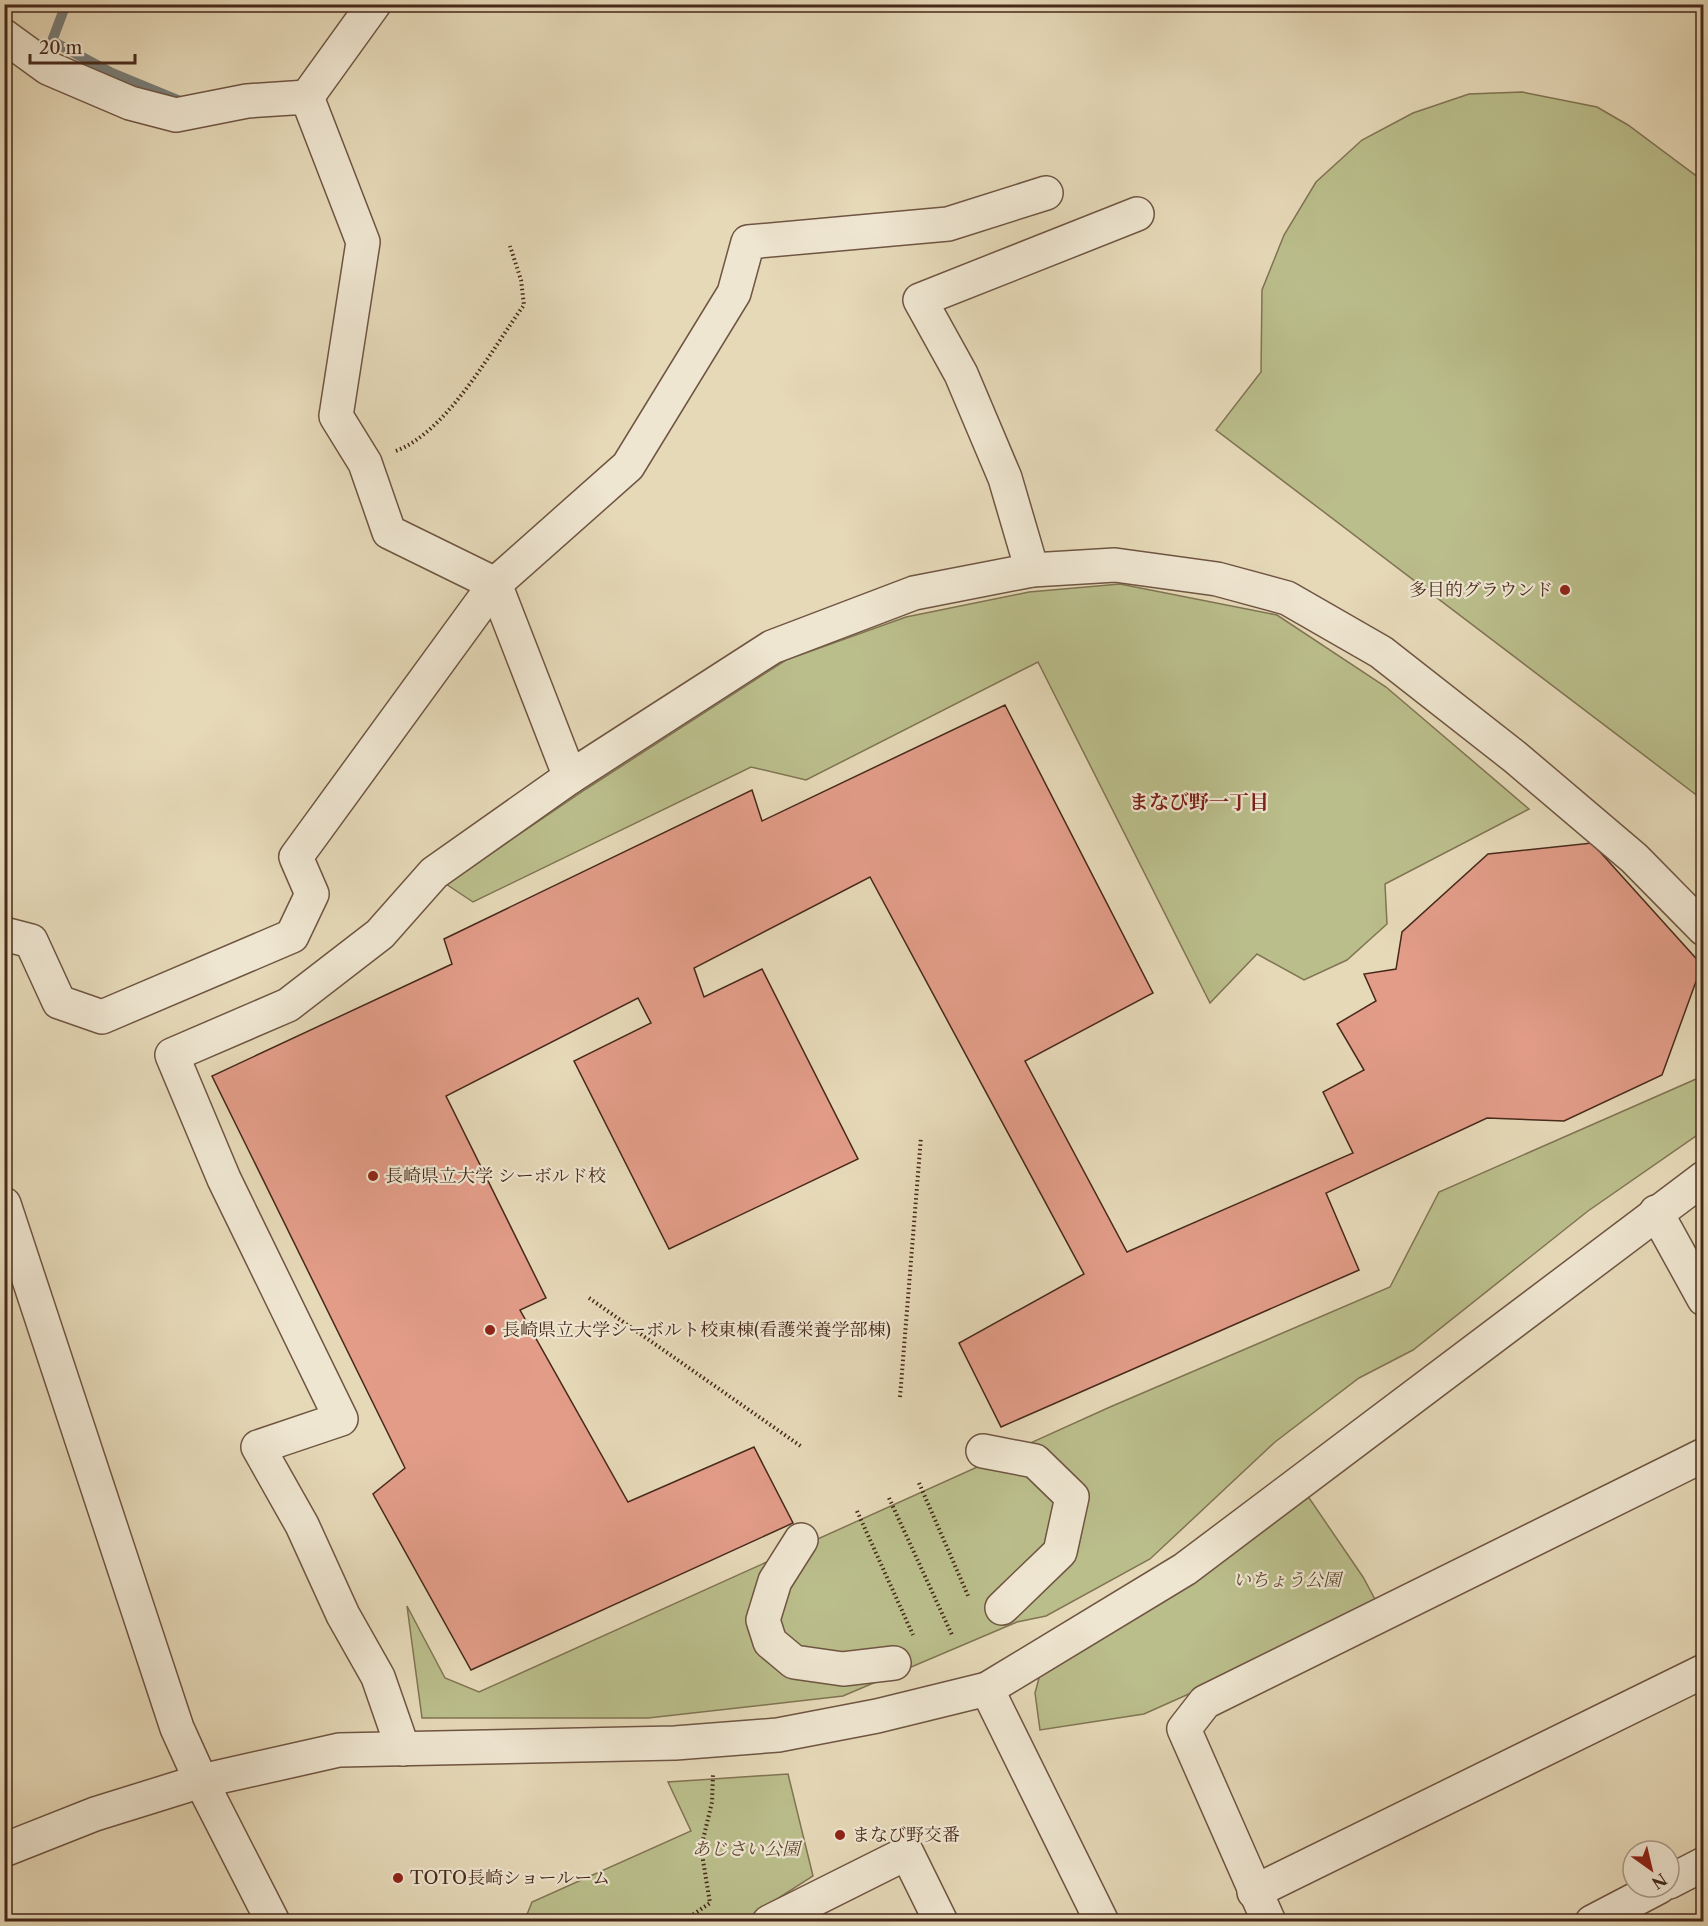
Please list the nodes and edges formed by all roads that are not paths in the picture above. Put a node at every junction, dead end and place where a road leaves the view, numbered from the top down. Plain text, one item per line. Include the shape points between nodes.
1 (374, 4) edge
2 (4, 36) edge
3 (307, 97) junction
4 (1046, 193) dead end
5 (1137, 214) dead end
6 (1032, 570) junction
7 (495, 584) junction
8 (570, 777) junction
9 (1704, 929) edge
10 (4, 934) edge
11 (1704, 1178) edge
12 (4, 1204) edge
13 (1656, 1212) junction
14 (1704, 1299) edge
15 (983, 1451) dead end
16 (1704, 1455) edge
17 (801, 1540) dead end
18 (1002, 1608) dead end
19 (906, 1653) road end
20 (1704, 1671) edge
21 (987, 1689) junction
22 (403, 1749) junction
23 (201, 1781) junction
24 (4, 1850) edge
25 (1704, 1864) edge
26 (1681, 1876) edge
27 (1254, 1892) junction
28 (1636, 1899) edge
29 (273, 1922) edge
30 (769, 1922) edge
31 (941, 1922) edge
32 (1102, 1922) edge
33 (1269, 1922) edge
34 (1592, 1922) edge

1 - 3 street
2 - 3 street via 48,68 130,104 176,115 247,101
3 - 7 street via 363,242 336,416 364,463 389,532
4 - 7 street via 948,224 748,242 734,293 628,466
5 - 6 street via 920,300 961,374 1005,478
6 - 8 street via 914,593 772,647
6 - 9 street via 1115,565 1217,579 1287,598 1381,652 1515,757 1634,858
7 - 8 street
7 - 10 street via 297,857 312,894 292,936 102,1017 59,1002 31,941
8 - 22 street via 434,873 380,934 288,1005 172,1055 224,1179 341,1419 258,1447 378,1677
11 - 13 street
12 - 23 street via 177,1728
13 - 14 street
13 - 21 street via 1185,1569
15 - 18 street via 1035,1461 1072,1497 1059,1552
16 - 27 street via 1205,1702 1184,1729
17 - 19 street via 775,1581 763,1620 770,1642 794,1662 843,1669
20 - 27 street
21 - 22 street via 789,1733 715,1740
21 - 32 street
22 - 23 street via 339,1750
23 - 24 street via 94,1814
23 - 29 street
25 - 26 street
27 - 33 street
28 - 34 street
30 - 31 street via 907,1853

